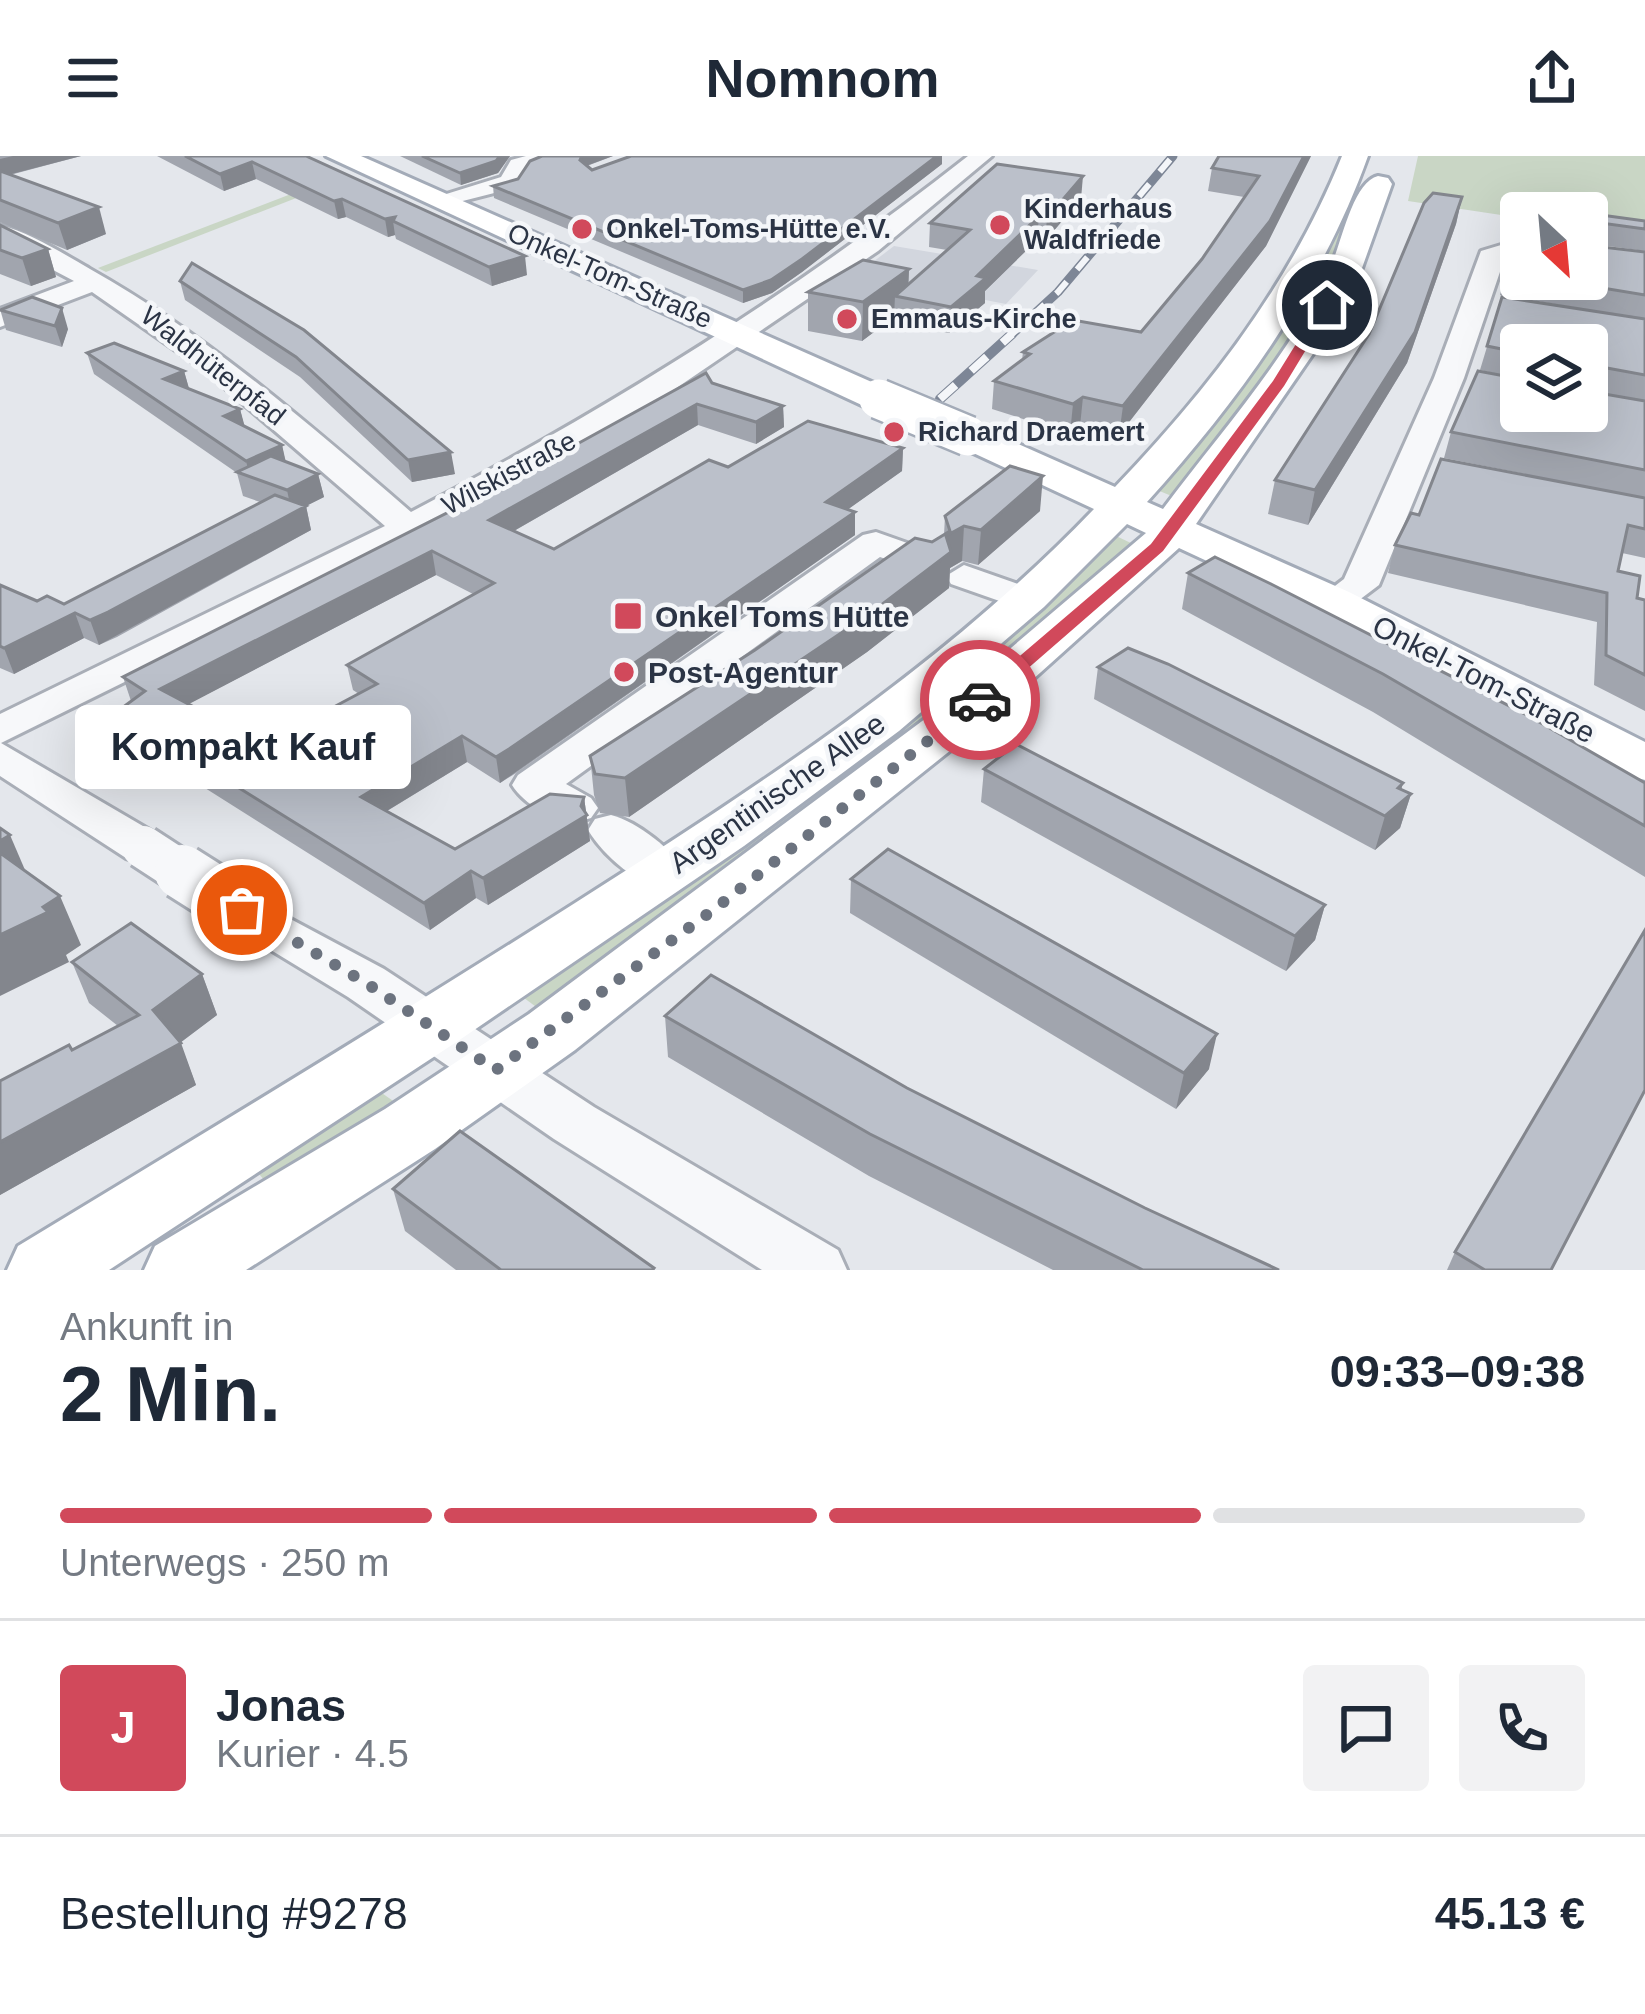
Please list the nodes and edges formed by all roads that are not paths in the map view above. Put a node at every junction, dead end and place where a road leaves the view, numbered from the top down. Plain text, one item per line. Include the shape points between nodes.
1 (339, 156) edge
2 (549, 156) edge
3 (981, 156) edge
4 (1355, 156) edge
5 (1388, 156) edge
6 (439, 200) junction
7 (0, 232) edge
8 (1500, 250) edge
9 (97, 281) junction
10 (0, 319) edge
11 (747, 337) junction
12 (1449, 378) junction
13 (1485, 385) edge
14 (1412, 467) junction
15 (1450, 474) edge
16 (1125, 506) junction
17 (407, 527) junction
18 (1173, 527) junction
19 (1025, 599) junction
20 (1333, 602) junction
21 (0, 730) edge
22 (0, 756) edge
23 (1645, 764) edge
24 (664, 874) junction
25 (430, 1026) junction
26 (496, 1070) junction
27 (212, 1165) junction
28 (255, 1225) junction
29 (45, 1270) edge
30 (182, 1270) edge
31 (815, 1270) edge

1 - 6 main road, Onkel-Tom-Straße
2 - 6 street via 519,164 510,182
3 - 11 street, Wilskistraße
4 - 16 main road, Argentinische Allee via 1275,317
5 - 18 main road, Argentinische Allee via 1327,305
6 - 11 main road, Onkel-Tom-Straße
7 - 9 street, Waldhüterpfad
8 - 12 street via 1486,306
9 - 10 street
9 - 17 street, Waldhüterpfad via 224,368
11 - 16 main road, Onkel-Tom-Straße, bridge
11 - 17 street, Wilskistraße
12 - 13 street
12 - 14 street
14 - 15 street
14 - 20 street via 1360,585
16 - 18 main road, Onkel-Tom-Straße
16 - 19 main road, Argentinische Allee
17 - 21 street, Wilskistraße
18 - 20 main road, Onkel-Tom-Straße
18 - 26 main road, Argentinische Allee via 963,715
19 - 24 main road, Argentinische Allee via 854,741
19 - 24 street via 876,543 534,785
20 - 23 main road, Onkel-Tom-Straße
22 - 25 street, bridge
24 - 25 main road, Argentinische Allee
25 - 26 street
25 - 27 main road, Argentinische Allee
26 - 28 main road, Argentinische Allee
26 - 31 street
27 - 28 street
27 - 29 main road, Argentinische Allee
28 - 30 main road, Argentinische Allee

